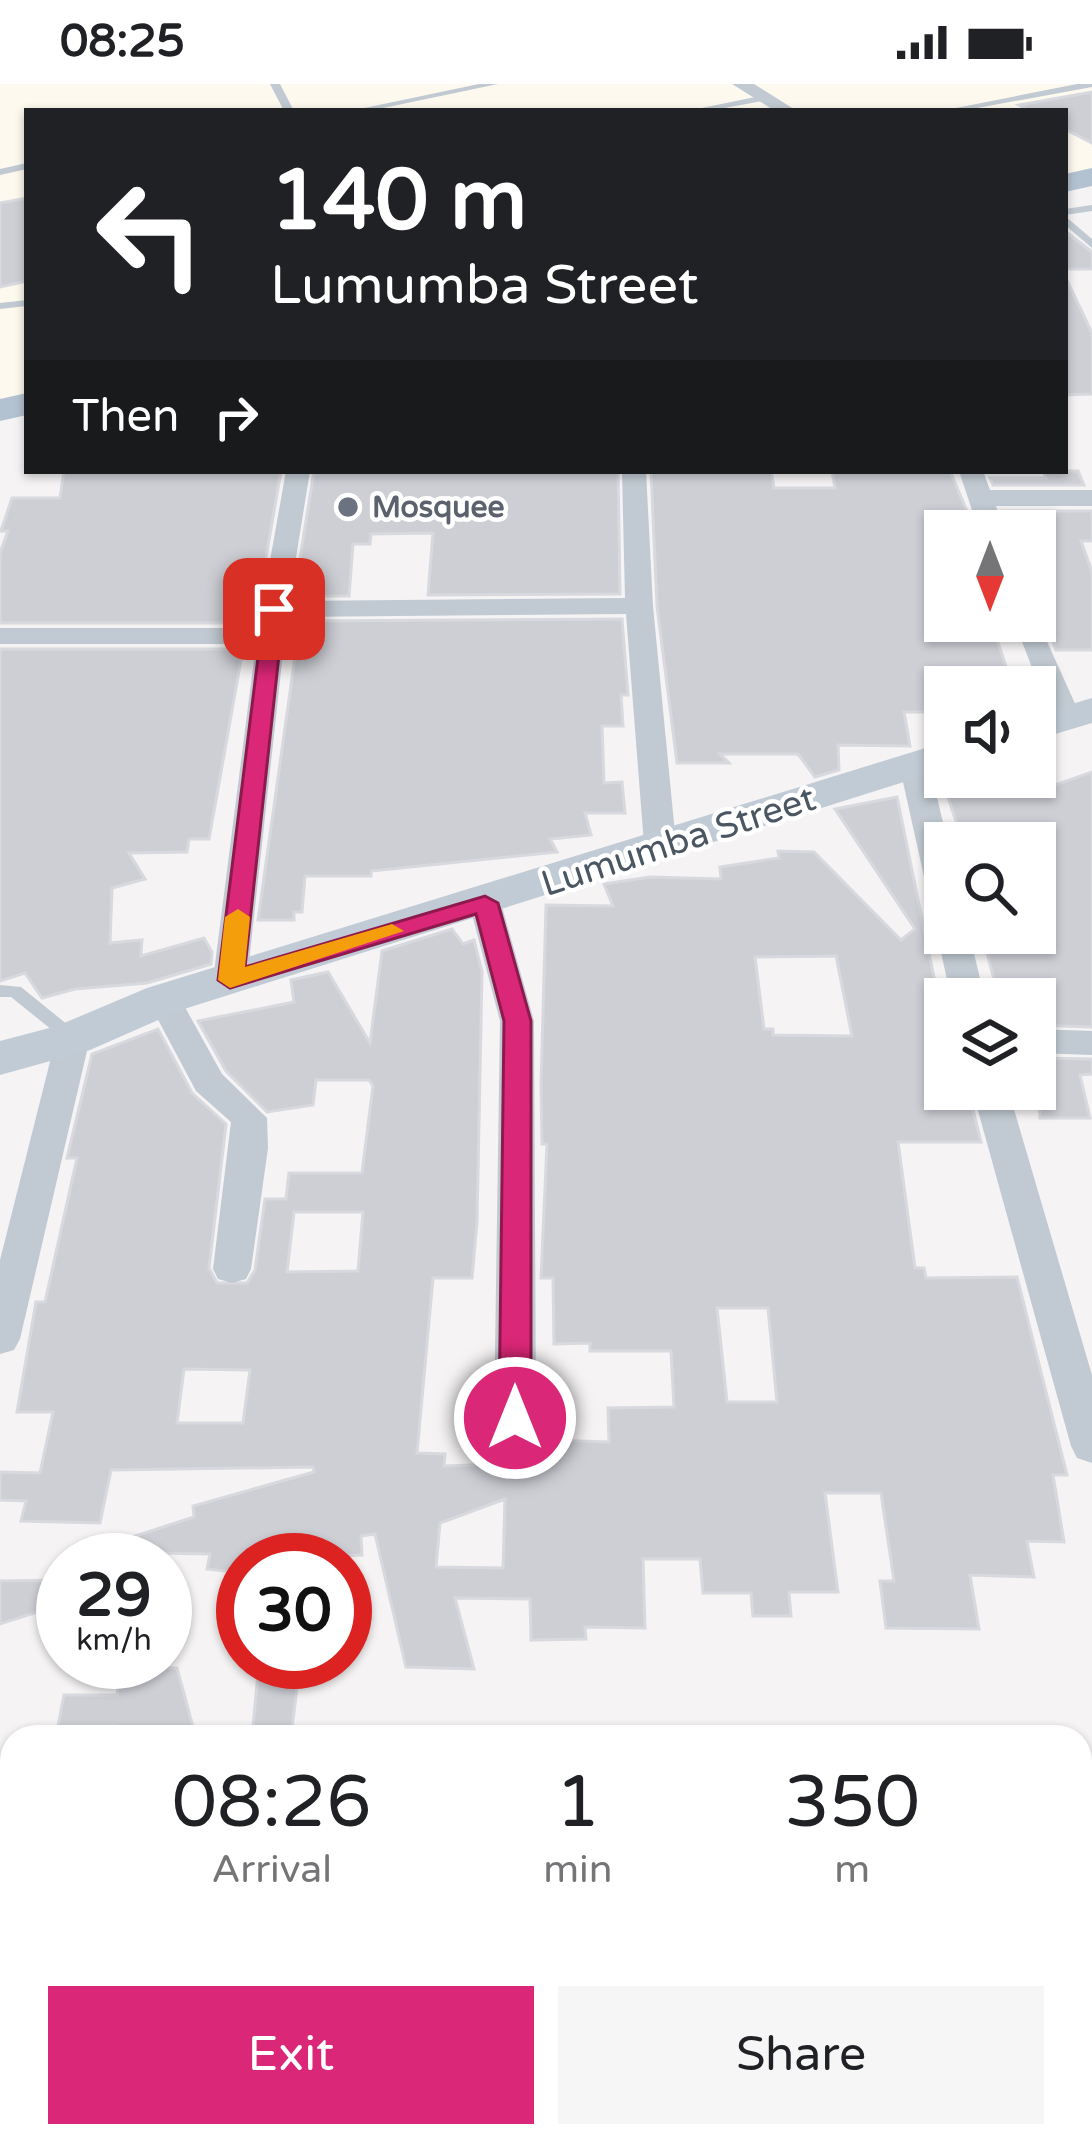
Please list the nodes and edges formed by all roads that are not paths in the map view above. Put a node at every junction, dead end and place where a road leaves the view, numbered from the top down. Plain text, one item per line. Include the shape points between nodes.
1 (494, 84) edge
2 (741, 84) edge
3 (1092, 84) edge
4 (765, 98) junction
5 (371, 108) edge
6 (710, 108) edge
7 (783, 108) edge
8 (962, 108) edge
9 (1068, 219) edge
10 (1092, 245) edge
11 (297, 474) edge
12 (634, 474) edge
13 (972, 474) edge
14 (979, 498) junction
15 (1092, 499) edge
16 (984, 510) edge
17 (639, 606) junction
18 (272, 623) junction
19 (0, 636) edge
20 (1036, 642) edge
21 (1064, 719) edge
22 (924, 762) edge
23 (660, 844) junction
24 (485, 903) junction
25 (230, 980) junction
26 (0, 991) edge
27 (164, 999) junction
28 (73, 1038) junction
29 (1056, 1042) edge
30 (1092, 1043) edge
31 (0, 1058) edge
32 (996, 1110) edge
33 (232, 1269) dead end
34 (0, 1340) edge
35 (515, 1418) dead end
36 (1092, 1446) edge

1 - 5 lane
2 - 4 street
3 - 8 lane
4 - 6 lane
4 - 7 street
9 - 10 lane
11 - 18 street
12 - 17 street
13 - 14 street
14 - 15 street
14 - 16 street
17 - 18 street
17 - 23 street
18 - 19 street
18 - 25 street
20 - 21 street
22 - 23 main road, Lumumba Street
23 - 24 main road, Lumumba Street
24 - 25 main road, Lumumba Street
24 - 35 street via 518,1021
25 - 27 main road, Lumumba Street
26 - 28 lane via 15,991
27 - 28 main road, Lumumba Street
27 - 33 street via 209,1082 250,1118
28 - 31 main road, Lumumba Street
28 - 34 street
29 - 30 street
32 - 36 street

